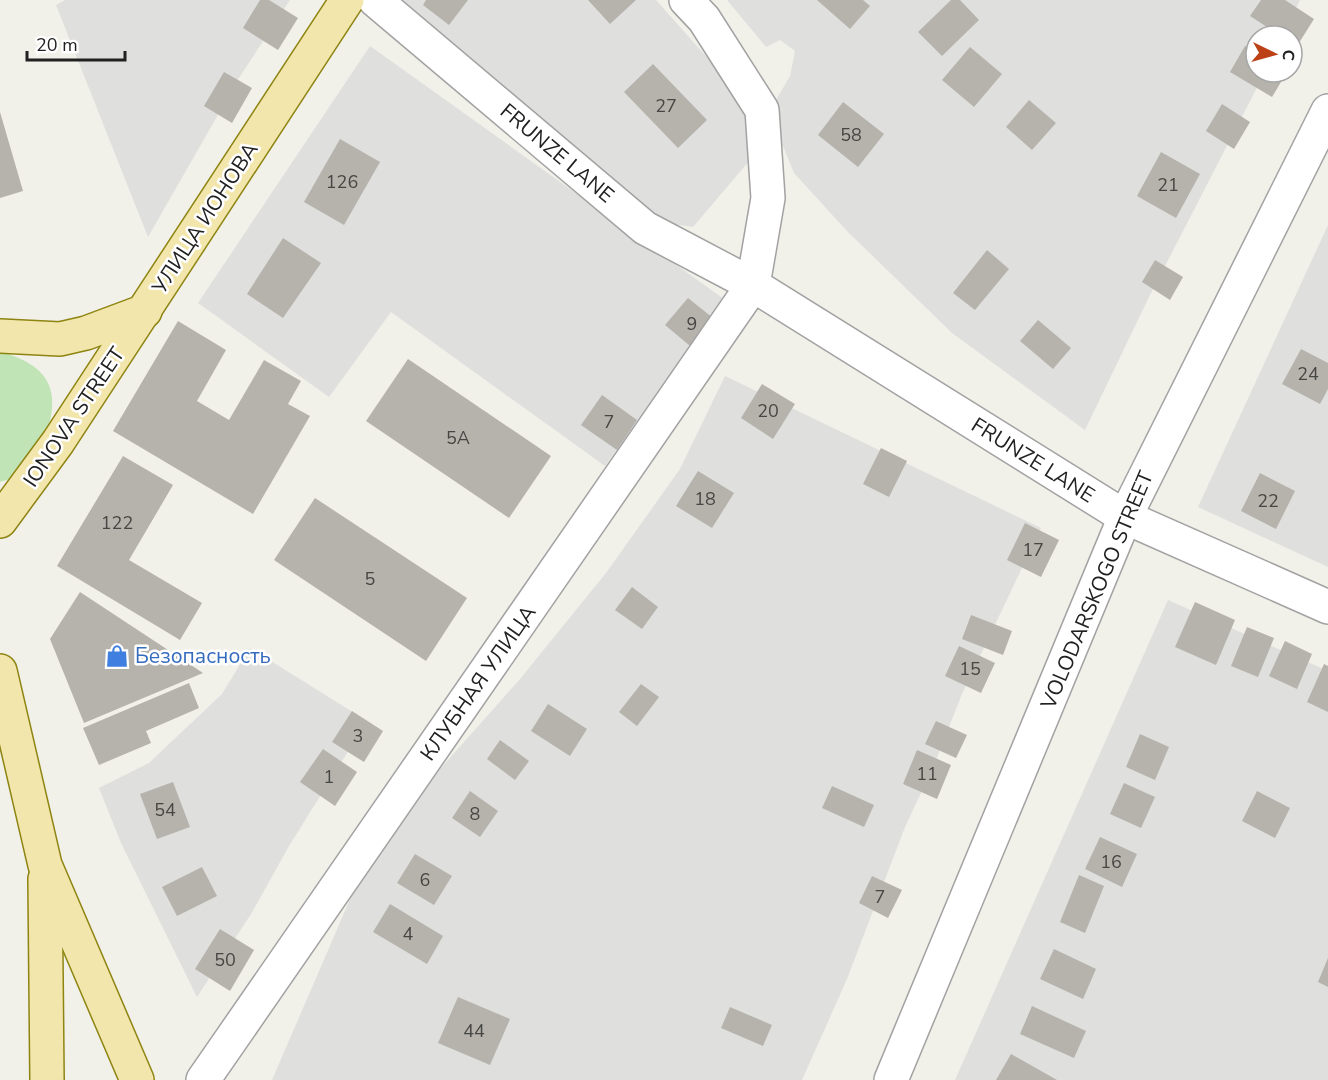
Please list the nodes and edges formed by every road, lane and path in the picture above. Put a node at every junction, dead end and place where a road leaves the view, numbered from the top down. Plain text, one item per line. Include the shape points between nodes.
1 (347, 0) edge
2 (375, 0) edge
3 (686, 0) edge
4 (1328, 111) edge
5 (753, 285) junction
6 (145, 311) junction
7 (0, 336) edge
8 (1125, 517) junction
9 (0, 521) edge
10 (1328, 607) edge
11 (0, 671) edge
12 (45, 865) junction
13 (47, 1080) edge
14 (137, 1080) edge
15 (203, 1080) edge
16 (891, 1080) edge

1 - 6 main road, УЛИЦА ИОНОВА
2 - 5 street, FRUNZE LANE via 645,228
3 - 5 street via 704,19 762,110 768,198
4 - 8 street, VOLODARSKOGO STREET
5 - 8 street, FRUNZE LANE
5 - 15 street, КЛУБНАЯ УЛИЦА
6 - 7 main road, УЛИЦА ИОНОВА via 60,339
6 - 9 main road, IONOVA STREET
8 - 10 street, FRUNZE LANE
8 - 16 street, VOLODARSKOGO STREET
11 - 12 main road
12 - 13 main road
12 - 14 main road

